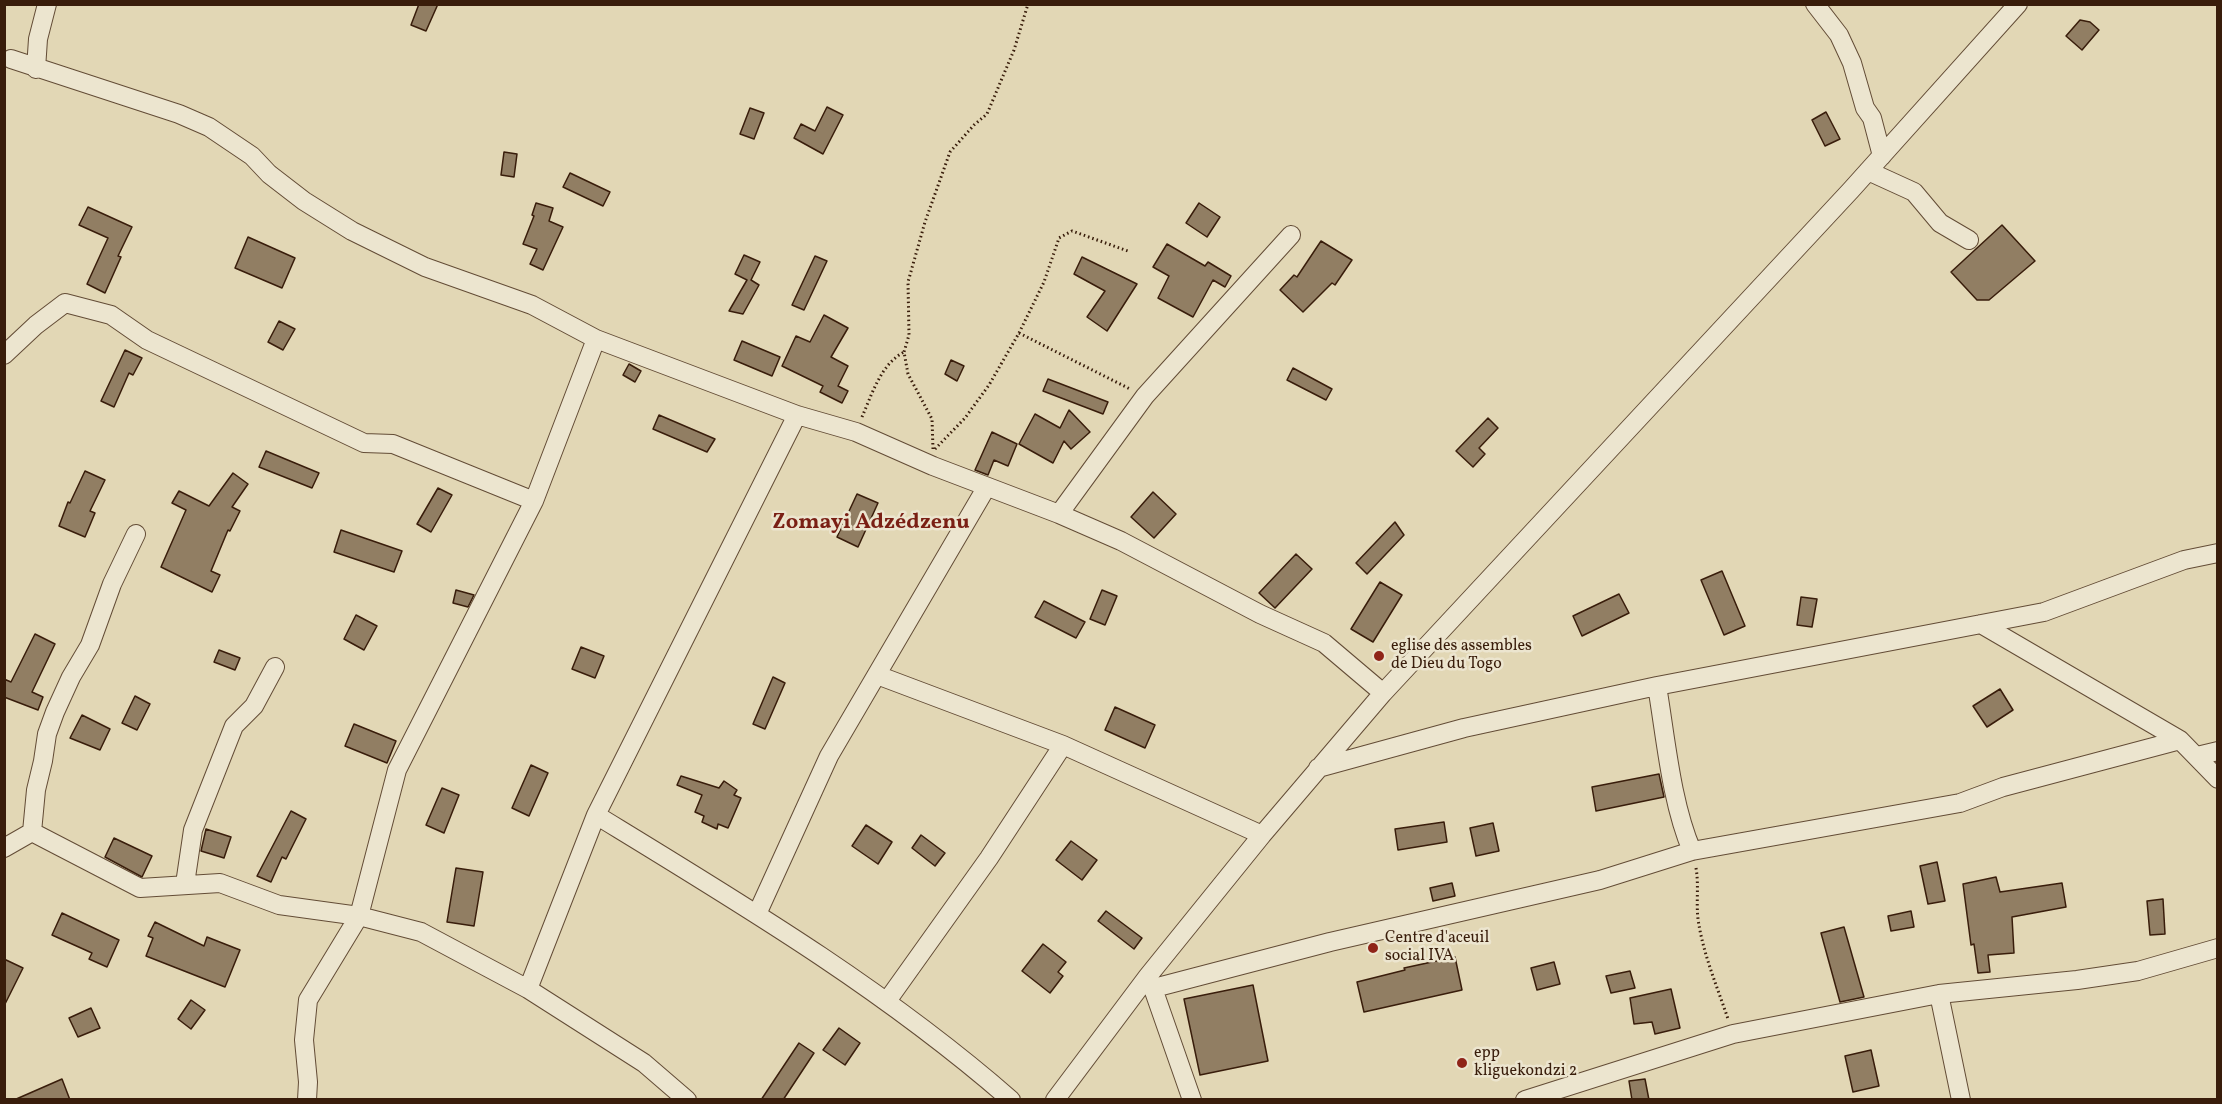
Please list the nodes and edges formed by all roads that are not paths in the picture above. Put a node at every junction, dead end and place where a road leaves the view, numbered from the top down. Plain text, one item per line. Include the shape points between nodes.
1 (47, 4) edge
2 (1815, 4) edge
3 (2018, 4) edge
4 (11, 59) dead end
5 (36, 69) junction
6 (1882, 156) junction
7 (1868, 171) junction
8 (1291, 235) dead end
9 (1970, 240) dead end
10 (596, 339) junction
11 (4, 356) edge
12 (797, 415) junction
13 (986, 488) junction
14 (534, 501) junction
15 (1059, 514) junction
16 (136, 534) dead end
17 (2217, 553) edge
18 (1981, 624) junction
19 (275, 667) dead end
20 (877, 675) junction
21 (1657, 686) junction
22 (1383, 693) junction
23 (2180, 740) junction
24 (1063, 745) junction
25 (2217, 751) edge
26 (2197, 756) junction
27 (1318, 768) junction
28 (2217, 779) edge
29 (596, 815) junction
30 (32, 831) junction
31 (1262, 835) junction
32 (4, 848) edge
33 (1692, 851) junction
34 (185, 884) junction
35 (757, 914) junction
36 (360, 916) junction
37 (2217, 948) edge
38 (1151, 982) junction
39 (528, 989) junction
40 (1939, 994) junction
41 (887, 1001) junction
42 (307, 1100) edge
43 (687, 1100) edge
44 (1011, 1100) edge
45 (1055, 1100) edge
46 (1192, 1100) edge
47 (1525, 1100) edge
48 (1961, 1100) edge

1 - 5 street via 38,39
2 - 6 street via 1839,35 1852,63
3 - 6 street
4 - 5 street
5 - 10 street via 209,127 252,156 304,201 352,231 425,267 532,305
6 - 7 street
7 - 9 street via 1914,192 1940,223
7 - 22 street
8 - 15 street via 1145,396
10 - 12 street
10 - 14 street
11 - 14 street via 65,303 111,315 147,340 364,443 393,444
12 - 13 street via 855,432
12 - 29 street
13 - 15 street
13 - 20 street
14 - 36 street via 397,770
15 - 22 street via 1324,643
16 - 30 street via 112,584 90,645 71,677 47,734
17 - 18 street via 2184,560 2044,612
18 - 21 street
18 - 23 street
19 - 34 street via 254,706 234,726 193,830
20 - 24 street
20 - 35 street via 829,756
21 - 27 street via 1464,728
21 - 33 street via 1673,778
22 - 27 street
23 - 26 street
23 - 33 street via 2003,787 1960,803
24 - 31 street
24 - 41 street via 989,858
25 - 26 street
26 - 28 street
27 - 31 street
29 - 35 street
29 - 39 street
30 - 32 street
30 - 34 street via 140,888
31 - 38 street
33 - 38 street via 1600,880
34 - 36 street via 220,883 279,906
35 - 41 street
36 - 39 street via 421,932
36 - 42 street via 308,1000 304,1040
37 - 40 street via 2138,971
38 - 45 street
38 - 46 street
39 - 43 street via 644,1063
40 - 47 street via 1733,1034
40 - 48 street
41 - 44 street

